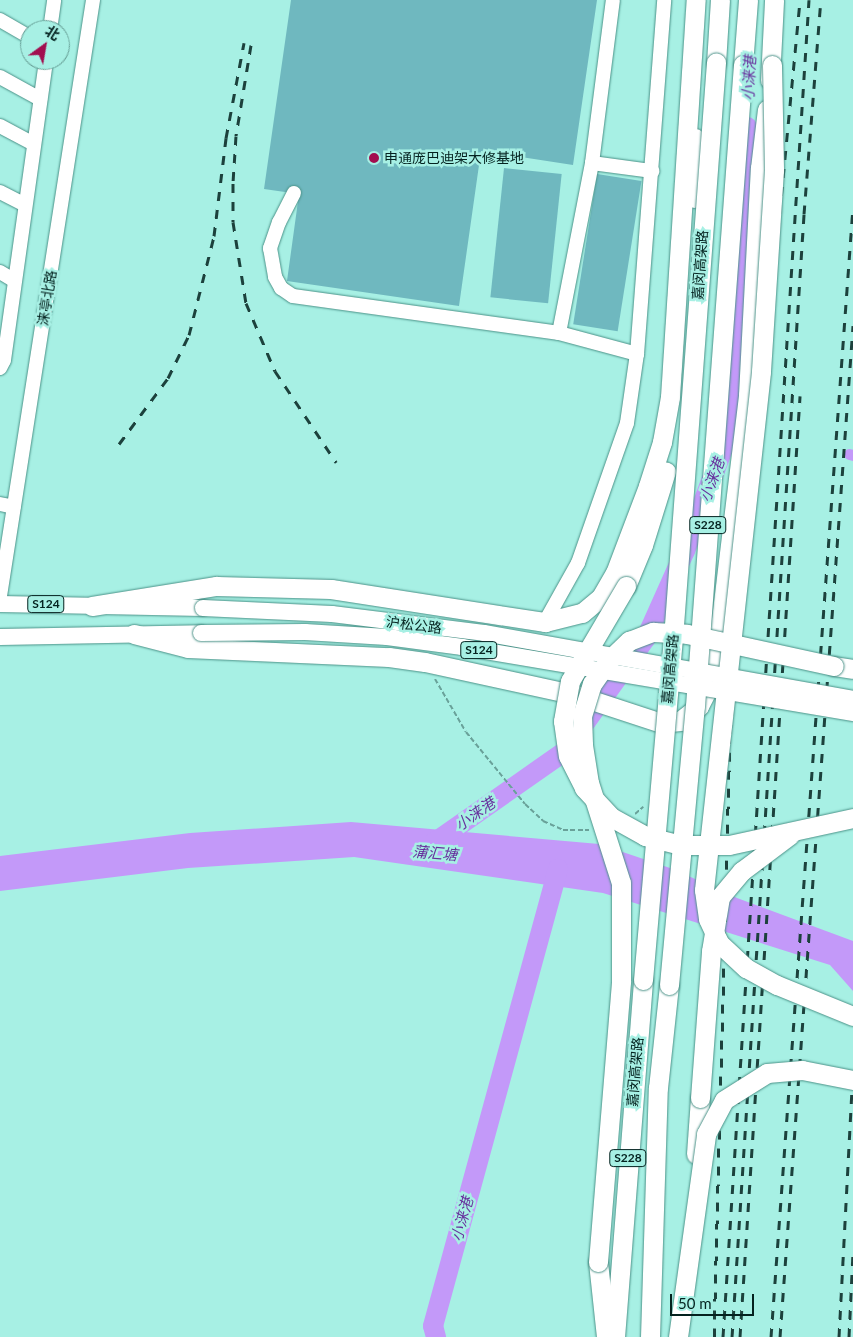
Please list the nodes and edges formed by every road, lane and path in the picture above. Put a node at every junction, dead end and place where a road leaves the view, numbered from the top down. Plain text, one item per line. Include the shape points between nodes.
1 (54, 0) edge
2 (93, 0) edge
3 (613, 0) edge
4 (664, 0) edge
5 (696, 0) edge
6 (720, 0) edge
7 (748, 0) edge
8 (774, 0) edge
9 (0, 20) edge
10 (51, 20) edge
11 (20, 31) edge
12 (692, 62) junction
13 (772, 65) junction
14 (44, 70) edge
15 (0, 77) edge
16 (40, 99) junction
17 (0, 126) edge
18 (34, 144) junction
19 (592, 163) junction
20 (652, 171) junction
21 (0, 192) edge
22 (294, 193) dead end
23 (25, 205) junction
24 (0, 272) edge
25 (15, 281) junction
26 (559, 333) junction
27 (637, 354) junction
28 (0, 368) edge
29 (7, 505) edge
30 (0, 596) edge
31 (0, 604) edge
32 (92, 606) junction
33 (545, 622) junction
34 (134, 634) junction
35 (0, 637) edge
36 (425, 662) junction
37 (853, 670) edge
38 (853, 699) edge
39 (853, 713) edge
40 (646, 805) dead end
41 (632, 816) dead end
42 (853, 818) edge
43 (592, 830) dead end
44 (795, 831) junction
45 (853, 1016) edge
46 (853, 1080) edge
47 (606, 1337) edge
48 (616, 1337) edge
49 (650, 1337) edge
50 (678, 1337) edge
51 (682, 1337) edge

1 - 10 street
2 - 29 street, 涞亭北路
3 - 19 street
4 - 20 street
5 - 12 highway
6 - 48 highway, 嘉闵高架路 / S228, bridge
7 - 49 highway, 嘉闵高架路 / S228, bridge via 692,745 658,1088
8 - 13 highway
9 - 11 street
12 - 33 highway via 670,397 662,442 615,573 601,597 582,613
12 - 44 highway, bridge via 696,164 689,295 684,371 670,456 643,545 626,586 570,681 563,721 568,756 584,788 611,817 645,836 681,846 730,845
13 - 36 highway, bridge via 760,168 748,395 717,652 710,682 699,706 680,721 661,723 576,695
13 - 45 highway, bridge via 774,170 762,354 704,890 708,919 719,943 746,968 777,985
14 - 16 street
15 - 16 street
16 - 18 street
17 - 18 street
18 - 23 street
19 - 20 street
19 - 26 street
20 - 27 street
21 - 23 street
22 - 26 street via 278,222 270,248 275,277 281,288 293,296
23 - 25 street
24 - 25 street
25 - 28 street via 4,360
26 - 27 street
27 - 33 street via 626,423 605,491 578,563
29 - 30 street, 涞亭北路
31 - 32 main road, 沪松公路 / S124
32 - 33 highway via 216,586 331,589
32 - 38 main road, 沪松公路 / S124, bridge via 332,614 484,634
34 - 35 main road, 沪松公路 / S124
34 - 36 highway via 188,648 379,656
34 - 39 main road, 沪松公路 / S124, bridge via 305,632 396,638
36 - 43 path via 466,732 525,804 543,822 563,830
37 - 47 highway, bridge via 694,636 653,632 629,641 609,660 592,684 582,716 583,744 589,783 621,883 621,981 598,1262
40 - 41 path
42 - 44 highway, bridge
44 - 51 highway, bridge via 742,871 720,897 711,951
46 - 50 highway, bridge via 802,1070 767,1073 724,1100 706,1134

